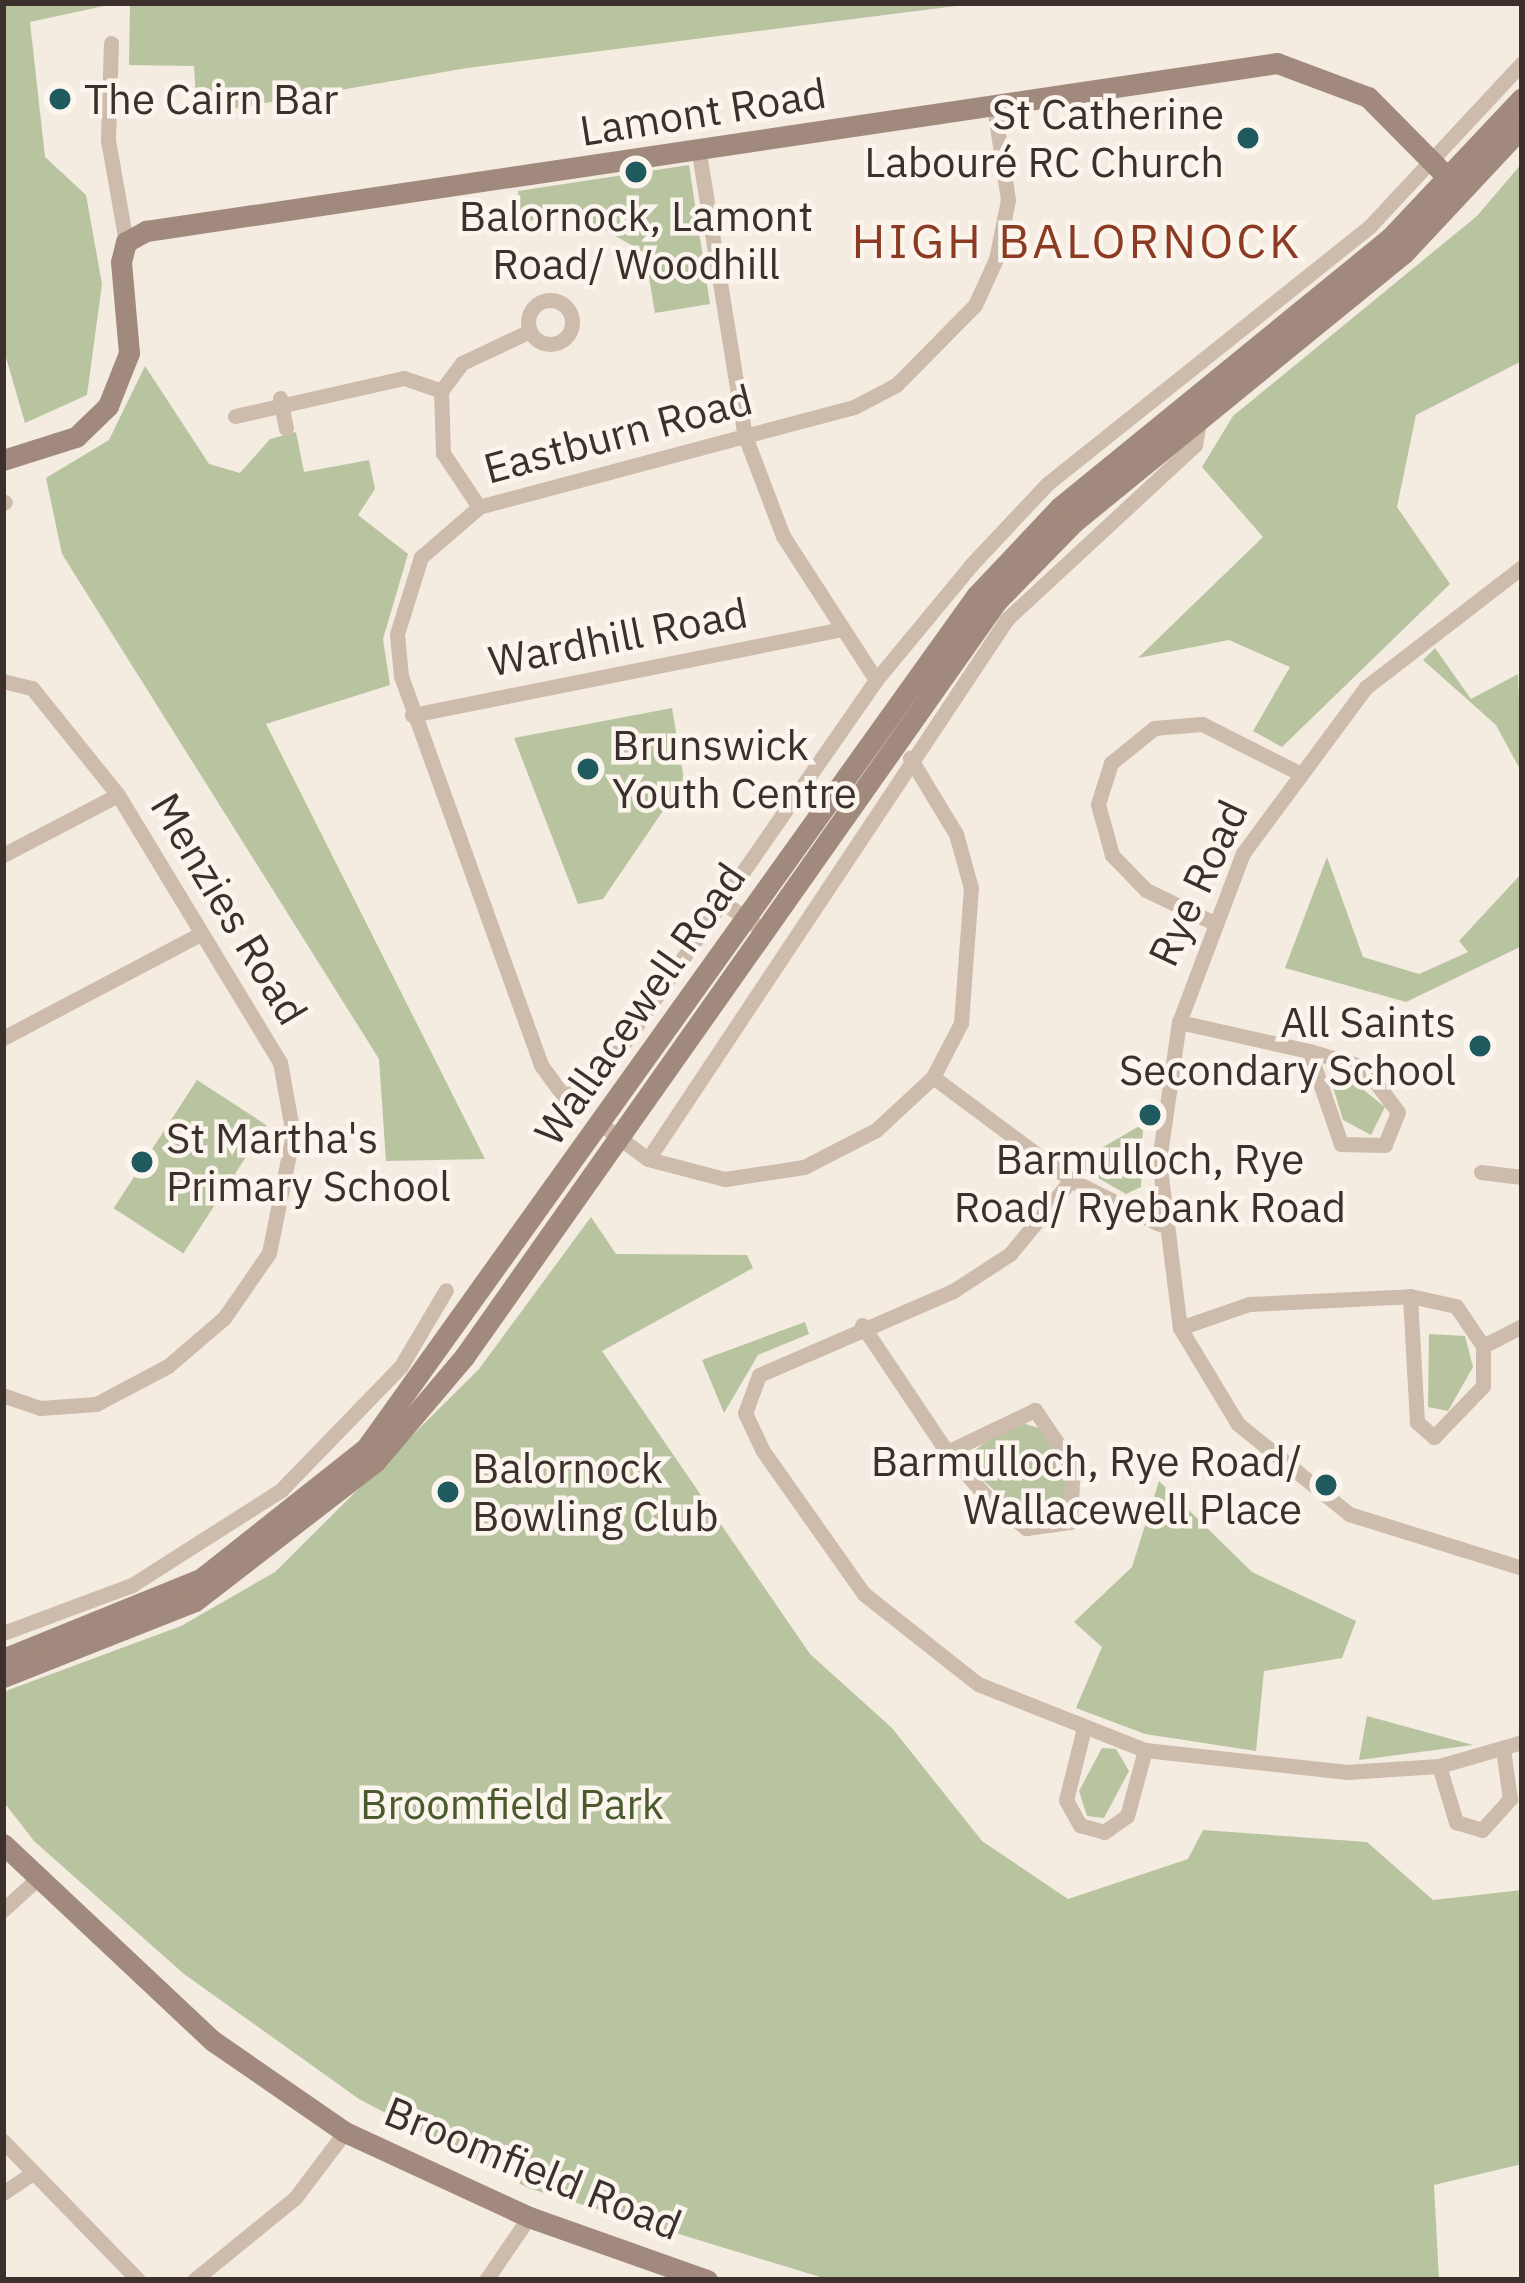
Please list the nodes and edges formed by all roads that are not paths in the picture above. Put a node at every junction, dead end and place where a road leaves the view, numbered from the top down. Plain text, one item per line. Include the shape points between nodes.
1 (111, 43) dead end
2 (1522, 62) edge
3 (1522, 98) edge
4 (994, 106) junction
5 (1522, 127) edge
6 (699, 154) junction
7 (1449, 180) junction
8 (126, 242) junction
9 (530, 331) dead end
10 (442, 391) junction
11 (280, 398) junction
12 (1196, 408) junction
13 (236, 416) dead end
14 (286, 428) dead end
15 (745, 436) junction
16 (3, 460) edge
17 (478, 507) junction
18 (1522, 567) edge
19 (837, 630) junction
20 (876, 680) junction
21 (3, 681) edge
22 (412, 715) junction
23 (910, 758) junction
24 (1294, 771) junction
25 (118, 795) junction
26 (3, 855) edge
27 (722, 901) junction
28 (1210, 921) junction
29 (756, 924) junction
30 (200, 934) junction
31 (1179, 1022) junction
32 (3, 1038) edge
33 (1309, 1051) junction
34 (933, 1077) junction
35 (577, 1096) joint
36 (610, 1131) junction
37 (648, 1159) junction
38 (1481, 1172) dead end
39 (1522, 1177) edge
40 (1071, 1180) junction
41 (1159, 1224) junction
42 (446, 1290) dead end
43 (1410, 1296) junction
44 (862, 1324) junction
45 (1522, 1326) edge
46 (1180, 1328) junction
47 (1483, 1346) junction
48 (3, 1395) edge
49 (947, 1452) junction
50 (231, 1527) junction
51 (254, 1555) junction
52 (1522, 1568) edge
53 (3, 1633) edge
54 (3, 1659) edge
55 (3, 1677) edge
56 (1083, 1732) junction
57 (1522, 1742) edge
58 (1503, 1749) junction
59 (1145, 1750) junction
60 (1439, 1766) junction
61 (3, 1844) edge
62 (37, 1879) junction
63 (3, 1910) edge
64 (345, 2132) junction
65 (3, 2141) edge
66 (33, 2173) junction
67 (3, 2193) edge
68 (529, 2217) junction
69 (138, 2280) edge
70 (194, 2280) edge
71 (486, 2280) edge
72 (707, 2280) edge

1 - 8 street via 111,180
2 - 7 street, Wallacewell Road
3 - 7 street, Wallacewell Road
4 - 6 street, Lamont Road
4 - 7 street, Lamont Road via 1277,64 1368,97
4 - 15 street, Eastburn Road via 1008,200 975,305 896,385
5 - 7 street, Wallacewell Road
6 - 8 street, Lamont Road
6 - 15 street
7 - 12 street, Wallacewell Road
7 - 20 street, Wallacewell Road via 1047,484
8 - 16 street via 129,352 108,406 76,437
9 - 10 street via 462,363
10 - 11 street via 404,378
10 - 17 street via 443,453
11 - 13 street
11 - 14 street
12 - 23 street, Wallacewell Road via 1196,445 1007,619
12 - 29 street, Wallacewell Road via 1060,507 976,596
15 - 17 street, Eastburn Road
15 - 19 street via 783,536
17 - 22 street, Eastburn Road via 421,557 397,634
18 - 24 street, Rye Road via 1406,649
19 - 20 street
19 - 22 street, Wardhill Road
20 - 27 street, Wallacewell Road
21 - 25 street, Menzies Road via 32,688
22 - 35 street, Eastburn Road via 541,1065
23 - 34 street via 956,834 971,889 961,1023
23 - 37 street, Wallacewell Road
24 - 28 street, Rye Road
24 - 28 street via 1226,731 1178,723 1136,736 1111,763 1098,804 1112,855 1146,890
25 - 26 street
25 - 30 street, Menzies Road
27 - 29 street
27 - 35 street, Wallacewell Road
28 - 31 street, Rye Road
29 - 36 street, Wallacewell Road
30 - 32 street
30 - 48 street, Menzies Road via 280,1062 293,1134 269,1253 224,1318 150,1376 96,1404 40,1408
31 - 33 street
31 - 41 street, Rye Road
33 - 33 street via 1364,1067 1383,1089 1398,1112 1385,1145 1341,1144
34 - 37 street via 876,1130 804,1167 725,1179
34 - 40 street
36 - 37 street
36 - 51 street, Wallacewell Road via 405,1402
38 - 39 street
40 - 41 street
40 - 44 street via 1010,1254 952,1291
41 - 46 street, Rye Road
42 - 50 street via 348,1427
43 - 46 street via 1250,1304
43 - 47 street via 1456,1306
43 - 47 street via 1424,1434 1449,1432 1472,1406
44 - 49 street
44 - 56 street via 759,1375 746,1413 763,1451 864,1594 978,1684
45 - 47 street
46 - 52 street, Rye Road via 1238,1424 1319,1496 1384,1529
49 - 49 street via 1026,1528 1070,1522 1073,1466 1035,1410
50 - 51 street
50 - 53 street via 132,1585
51 - 54 street, Wallacewell Road via 101,1627
51 - 55 street, Wallacewell Road via 130,1633
56 - 59 street
56 - 59 street via 1066,1800 1080,1825 1104,1832 1127,1816
57 - 58 street
58 - 60 street
58 - 60 street via 1510,1798 1482,1830 1456,1822
59 - 60 street via 1346,1772
61 - 62 street, Broomfield Road
62 - 63 street
62 - 64 street, Broomfield Road via 213,2041
64 - 68 street, Broomfield Road
64 - 70 street via 295,2198
65 - 66 street
66 - 67 street
66 - 69 street
68 - 71 street
68 - 72 street, Broomfield Road

